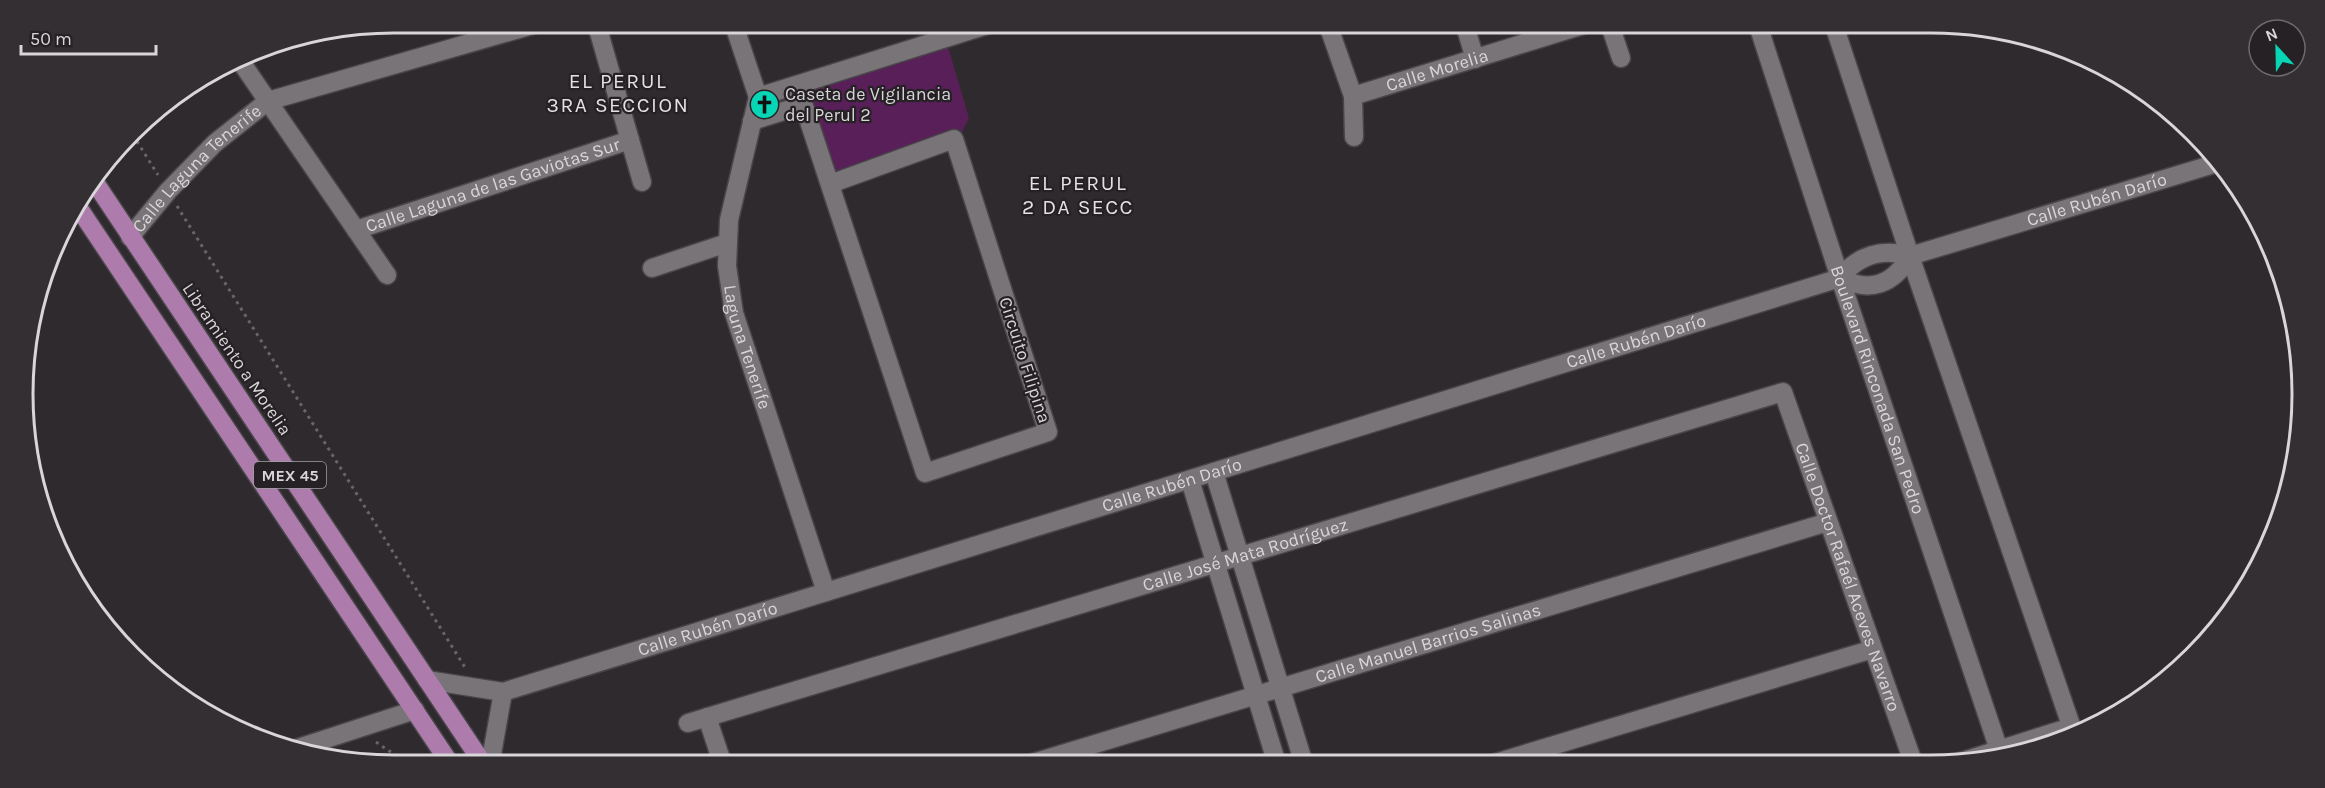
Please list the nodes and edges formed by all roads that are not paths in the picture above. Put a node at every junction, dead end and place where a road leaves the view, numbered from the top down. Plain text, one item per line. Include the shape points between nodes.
1 (505, 33) edge
2 (599, 33) edge
3 (737, 33) edge
4 (963, 33) edge
5 (1331, 33) edge
6 (1467, 33) edge
7 (1558, 33) edge
8 (1613, 33) edge
9 (1761, 33) edge
10 (1837, 33) edge
11 (1621, 58) dead end
12 (1475, 59) junction
13 (244, 66) edge
14 (797, 85) junction
15 (1353, 96) junction
16 (758, 97) junction
17 (268, 101) junction
18 (803, 105) junction
19 (752, 121) junction
20 (1354, 136) dead end
21 (630, 140) junction
22 (2210, 165) edge
23 (642, 182) dead end
24 (830, 184) junction
25 (98, 187) edge
26 (82, 212) edge
27 (356, 231) junction
28 (130, 237) junction
29 (727, 243) junction
30 (1910, 256) junction
31 (652, 268) dead end
32 (387, 275) dead end
33 (1840, 278) junction
34 (1783, 392) joint
35 (1214, 472) junction
36 (1190, 480) junction
37 (1828, 522) junction
38 (1240, 556) junction
39 (1215, 564) junction
40 (826, 592) junction
41 (1873, 649) junction
42 (427, 680) junction
43 (1281, 688) junction
44 (503, 692) junction
45 (1256, 695) junction
46 (415, 710) junction
47 (707, 717) junction
48 (688, 723) dead end
49 (2071, 727) edge
50 (309, 745) edge
51 (1998, 748) edge
52 (444, 755) edge
53 (477, 755) edge
54 (492, 755) edge
55 (720, 755) edge
56 (1059, 755) edge
57 (1274, 755) edge
58 (1301, 755) edge
59 (1522, 755) edge
60 (1911, 755) edge

1 - 17 street, Calle Laguna Tenerife
2 - 21 street
3 - 16 street
4 - 14 street
5 - 15 street
6 - 12 street
7 - 12 street, Calle Morelia
8 - 11 street
9 - 33 street, Boulevard Rinconada San Pedro
10 - 30 street
12 - 15 street, Calle Morelia
13 - 17 street
14 - 16 street
14 - 18 street, Circuito Filipina
15 - 20 street
16 - 19 street, Laguna Tenerife
17 - 27 street
17 - 28 street, Calle Laguna Tenerife via 215,143
18 - 19 street
18 - 24 street, Circuito Filipina
19 - 29 street, Laguna Tenerife
21 - 23 street
21 - 27 street, Calle Laguna de las Gaviotas Sur
22 - 30 street, Calle Rubén Darío
24 - 24 street, Circuito Filipina via 926,473 1048,432 954,139
25 - 28 highway, Libramiento a Morelia / MEX 45
26 - 46 highway, MEX 45
27 - 32 street
28 - 42 highway, Libramiento a Morelia / MEX 45
29 - 31 street
29 - 40 street, Laguna Tenerife via 734,312
30 - 33 street, Calle Rubén Darío via 1876,253 1856,262
30 - 33 street via 1896,275 1875,285 1863,286
30 - 49 street
33 - 35 street, Calle Rubén Darío
33 - 51 street, Boulevard Rinconada San Pedro
34 - 37 street, Calle Doctor Rafaél Aceves Navarro
34 - 38 street, Calle José Mata Rodríguez
35 - 36 street, Calle Rubén Darío
35 - 38 street
36 - 39 street
36 - 40 street, Calle Rubén Darío
37 - 41 street, Calle Doctor Rafaél Aceves Navarro
37 - 43 street, Calle Manuel Barrios Salinas
38 - 39 street, Calle José Mata Rodríguez
38 - 43 street
39 - 45 street
39 - 47 street, Calle José Mata Rodríguez
40 - 44 street, Calle Rubén Darío
41 - 59 street
41 - 60 street, Calle Doctor Rafaél Aceves Navarro
42 - 44 street, Calle Rubén Darío
42 - 53 highway, Libramiento a Morelia / MEX 45
43 - 45 street, Calle Manuel Barrios Salinas
43 - 58 street
44 - 54 street
45 - 56 street, Calle Manuel Barrios Salinas
45 - 57 street
46 - 50 street
46 - 52 highway, MEX 45
47 - 48 street, Calle José Mata Rodríguez
47 - 55 street

